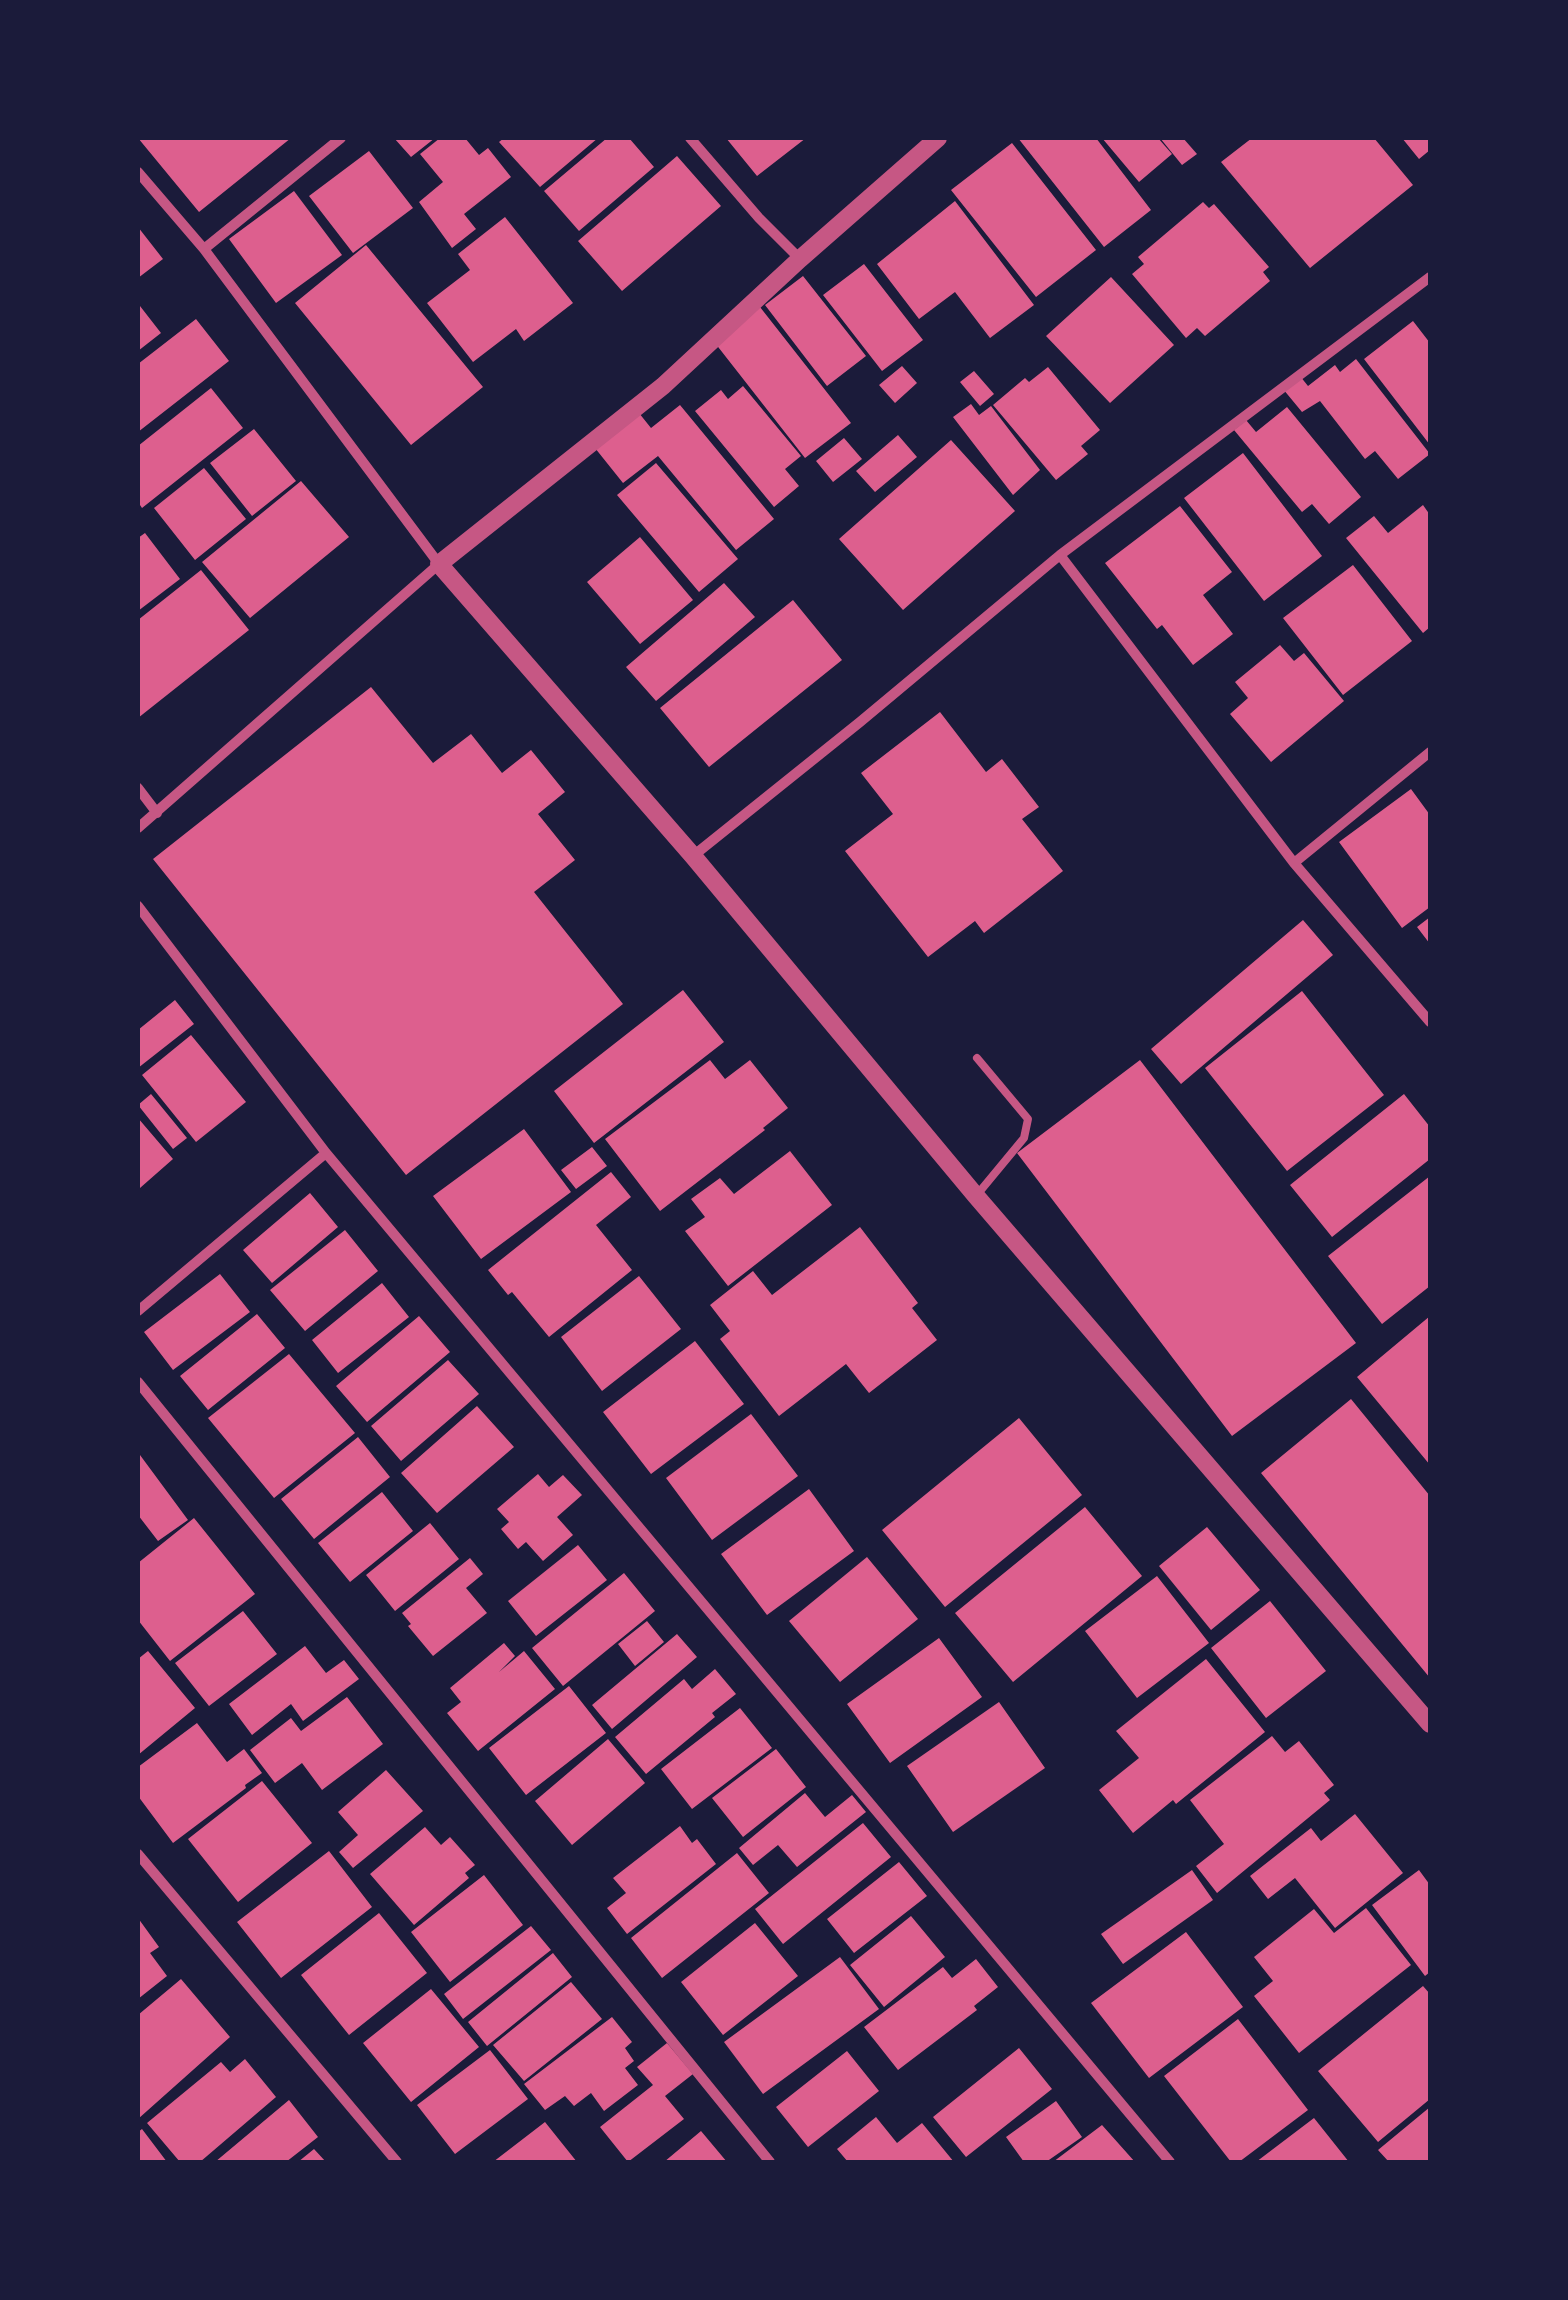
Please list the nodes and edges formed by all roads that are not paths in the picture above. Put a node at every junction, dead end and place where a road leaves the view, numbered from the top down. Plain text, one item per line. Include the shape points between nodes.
1 (341, 138) edge
2 (690, 138) edge
3 (938, 138) edge
4 (138, 172) edge
5 (204, 250) junction
6 (800, 259) junction
7 (1430, 277) edge
8 (1060, 555) junction
9 (439, 564) junction
10 (1430, 752) edge
11 (138, 788) edge
12 (157, 813) junction
13 (138, 828) edge
14 (693, 856) junction
15 (1294, 862) junction
16 (138, 906) edge
17 (1430, 1022) edge
18 (977, 1058) dead end
19 (326, 1152) junction
20 (976, 1196) junction
21 (138, 1312) edge
22 (138, 1382) edge
23 (1430, 1724) edge
24 (138, 1854) edge
25 (396, 2162) edge
26 (770, 2162) edge
27 (1170, 2162) edge

1 - 5 street
2 - 6 street
3 - 6 street
4 - 5 street
5 - 9 street
6 - 9 street via 663,386
7 - 8 street
8 - 14 street
8 - 15 street
9 - 12 street
9 - 14 street
10 - 15 street
11 - 12 street
12 - 13 street
14 - 20 street
15 - 17 street
16 - 19 street
18 - 20 lane via 1028,1119 1024,1138
19 - 21 street
19 - 27 street
20 - 23 street
22 - 26 street
24 - 25 street

